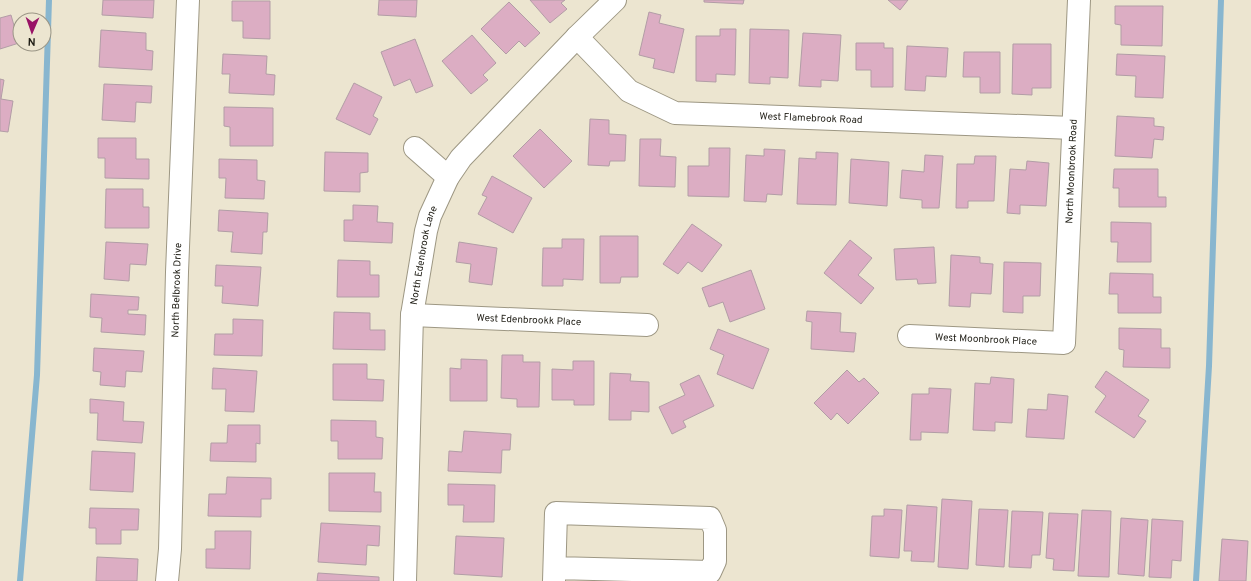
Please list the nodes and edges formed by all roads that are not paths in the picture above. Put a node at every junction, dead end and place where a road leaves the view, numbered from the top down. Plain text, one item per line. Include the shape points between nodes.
1 (188, 0) edge
2 (615, 0) edge
3 (1079, 0) edge
4 (577, 37) junction
5 (1072, 128) junction
6 (415, 148) dead end
7 (448, 177) junction
8 (412, 314) junction
9 (647, 325) dead end
10 (909, 336) dead end
11 (1064, 343) joint
12 (555, 575) edge
13 (167, 581) edge
14 (404, 581) edge

1 - 13 street, North Belbrook Drive
2 - 4 street, North Edenbrook Lane
3 - 5 street, North Moonbrook Road
4 - 5 street, West Flamebrook Road via 629,90 675,113
4 - 7 street, North Edenbrook Lane via 460,158
5 - 11 street, North Moonbrook Road
6 - 7 street
7 - 8 street, North Edenbrook Lane via 426,231
8 - 9 street, West Edenbrookk Place
8 - 14 street, North Edenbrook Lane
10 - 11 street, West Moonbrook Place
12 - 12 street via 710,572 715,561 715,530 710,518 556,513

